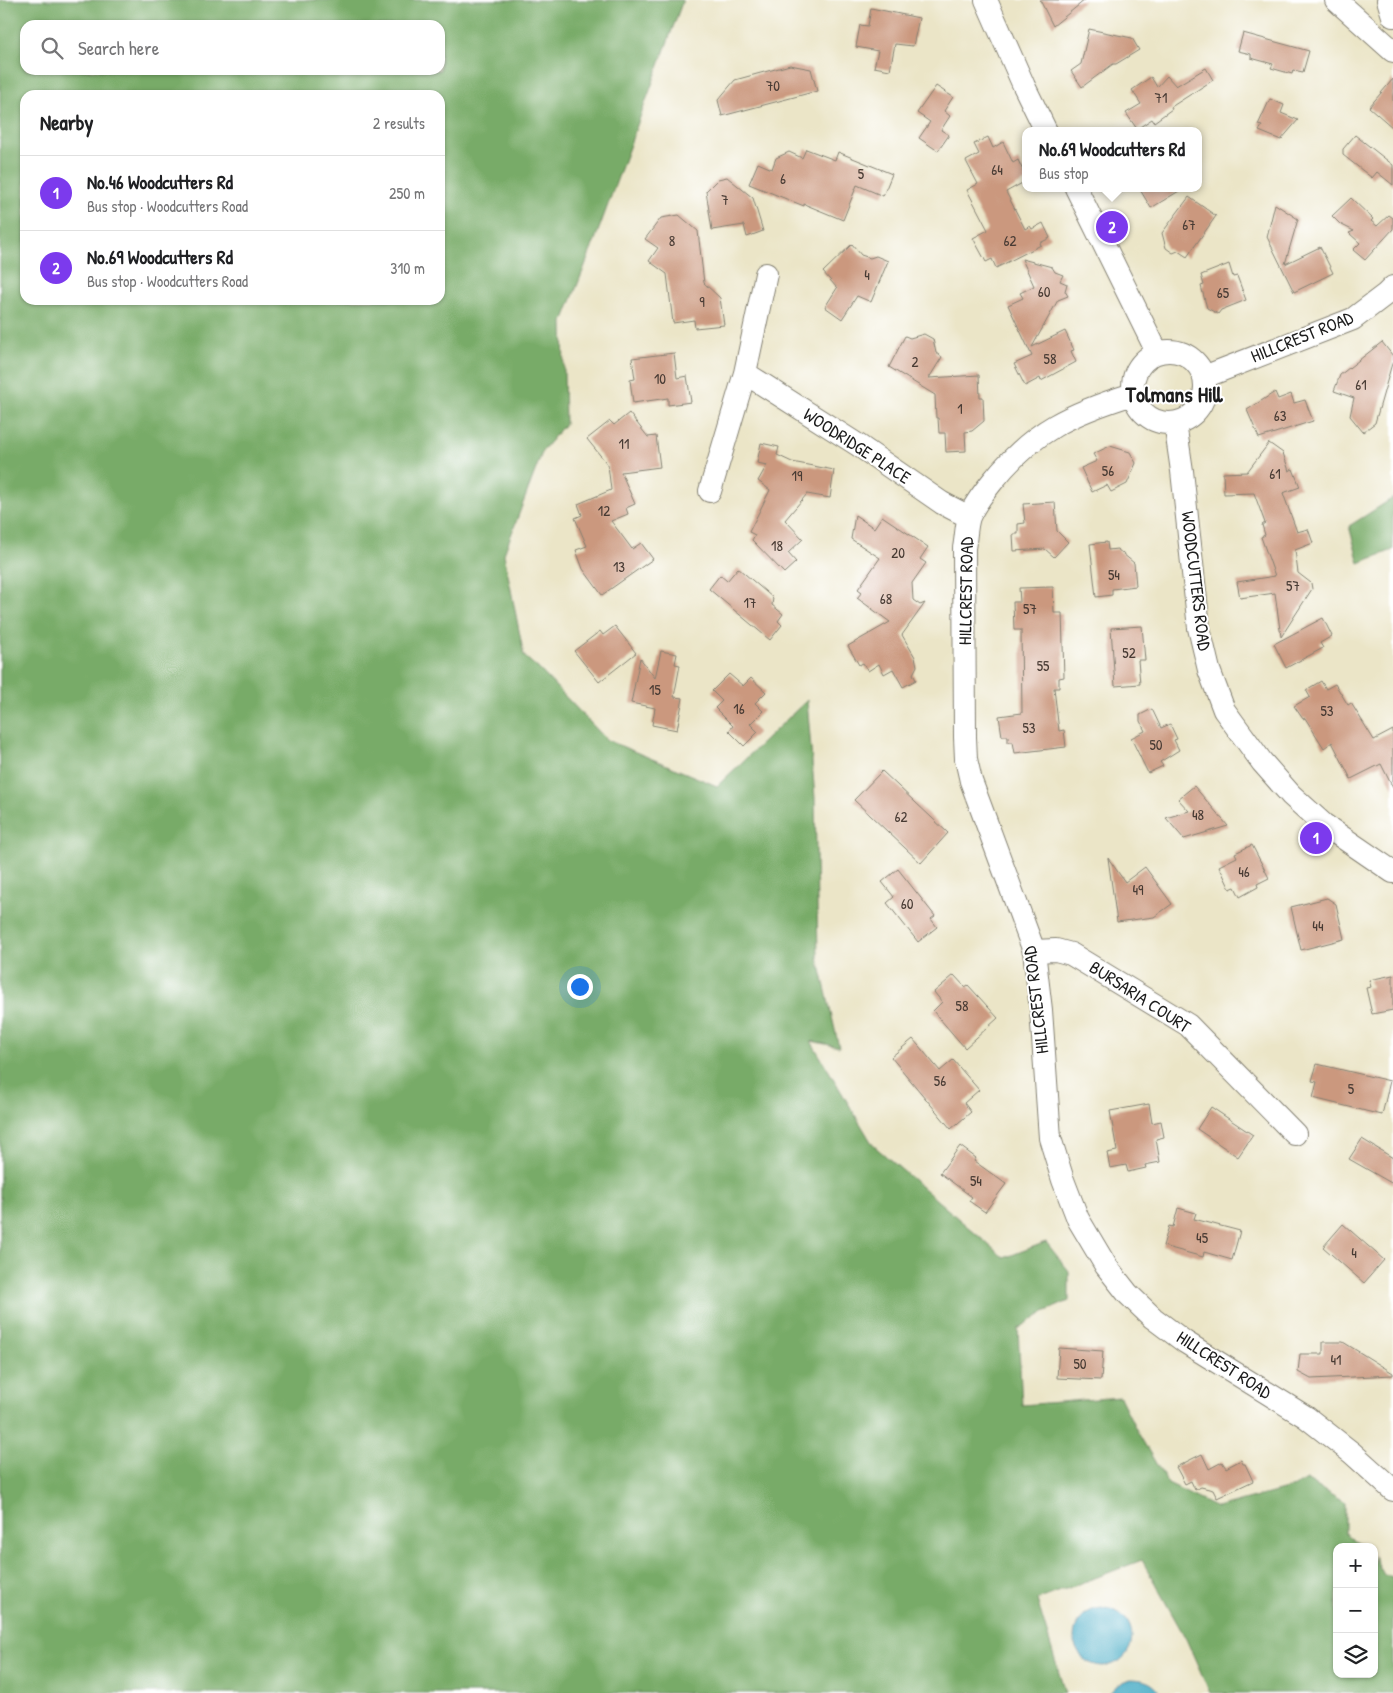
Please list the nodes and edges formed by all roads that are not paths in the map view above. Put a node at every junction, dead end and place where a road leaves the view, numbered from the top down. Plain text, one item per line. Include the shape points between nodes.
1 (986, 0) edge
2 (1336, 0) edge
3 (1388, 0) edge
4 (1393, 16) edge
5 (1393, 51) edge
6 (1044, 127) edge
7 (1078, 192) edge
8 (766, 274) dead end
9 (1393, 287) edge
10 (1157, 352) junction
11 (745, 373) junction
12 (1204, 376) junction
13 (1133, 394) junction
14 (1175, 423) junction
15 (710, 491) dead end
16 (969, 517) junction
17 (1393, 872) edge
18 (1034, 951) junction
19 (1295, 1134) dead end
20 (1393, 1490) edge

1 - 6 street
2 - 5 street
3 - 4 street
7 - 10 street
8 - 11 street
9 - 12 street, HILLCREST ROAD via 1353,319
10 - 12 street via 1170,351 1191,358
10 - 13 street via 1141,363 1135,373
11 - 15 street
11 - 16 street, WOODRIDGE PLACE via 942,503
12 - 14 street via 1202,401 1192,415
13 - 14 street via 1144,414 1164,424
13 - 16 street, HILLCREST ROAD via 1080,412 1039,434 1002,469
14 - 17 street, WOODCUTTERS ROAD via 1199,628 1209,670 1224,710 1291,795 1323,824
16 - 18 street, HILLCREST ROAD via 964,548 966,759
18 - 19 street, BURSARIA COURT via 1056,950 1071,954 1188,1025
18 - 20 street, HILLCREST ROAD via 1050,1138 1078,1219 1106,1266 1153,1318 1185,1342 1306,1417

